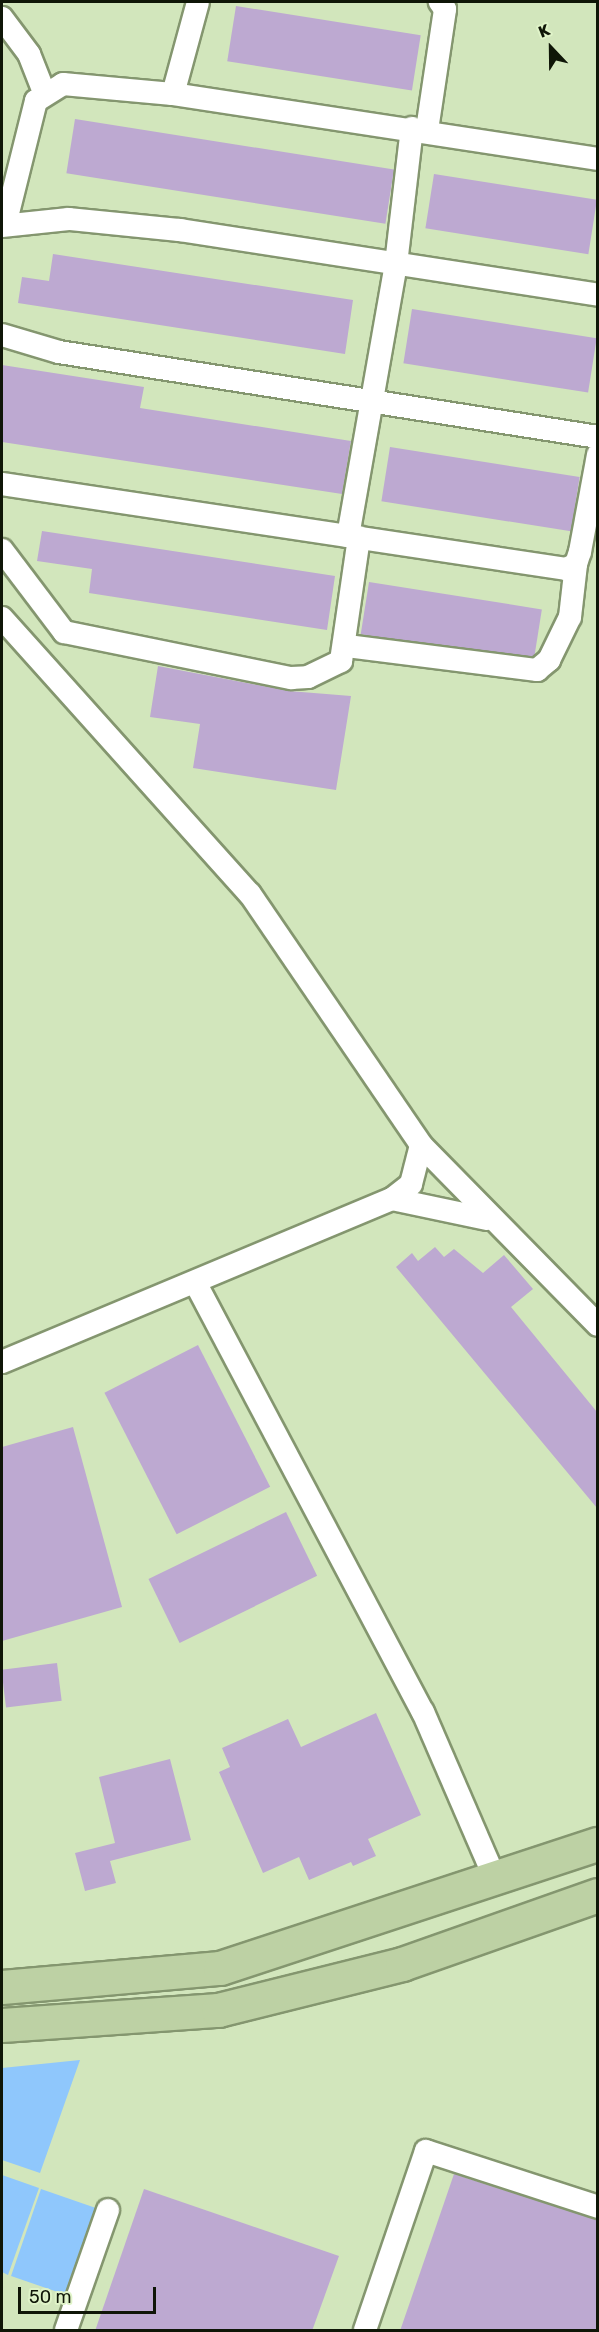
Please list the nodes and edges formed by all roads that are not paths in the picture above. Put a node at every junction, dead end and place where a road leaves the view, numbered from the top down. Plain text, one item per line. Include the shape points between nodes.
1 (198, 2) edge
2 (445, 3) edge
3 (2, 18) edge
4 (44, 92) junction
5 (173, 94) junction
6 (420, 129) junction
7 (597, 159) edge
8 (3, 226) edge
9 (396, 264) junction
10 (597, 296) edge
11 (2, 335) edge
12 (369, 401) junction
13 (597, 436) edge
14 (597, 455) edge
15 (2, 484) edge
16 (353, 537) junction
17 (2, 550) edge
18 (576, 564) junction
19 (2, 618) edge
20 (347, 646) junction
21 (421, 1145) junction
22 (392, 1199) junction
23 (491, 1220) junction
24 (195, 1282) junction
25 (597, 1325) edge
26 (2, 1362) edge
27 (597, 1844) edge
28 (494, 1876) junction
29 (597, 1896) edge
30 (2, 1987) edge
31 (2, 2025) edge
32 (597, 2207) edge
33 (108, 2210) dead end
34 (66, 2331) edge
35 (365, 2331) edge

1 - 5 street
2 - 6 street
3 - 4 street via 30,54
4 - 5 street via 63,84
4 - 8 street via 36,101
5 - 6 street
6 - 7 street
6 - 9 street
8 - 9 street via 91,221
9 - 10 street
9 - 12 street
11 - 12 street via 59,352
12 - 13 street
12 - 16 street
14 - 18 street
15 - 16 street
16 - 18 street via 566,568
16 - 20 street
17 - 20 street via 64,632 291,678 326,670 341,661
18 - 20 street via 570,617 549,660 537,670
19 - 21 street via 250,894
21 - 22 street via 411,1184
21 - 23 street
22 - 23 street
22 - 24 street
23 - 25 street
24 - 26 street
24 - 28 street via 423,1712
27 - 28 main road
28 - 30 main road via 220,1968
29 - 31 main road via 402,1964 218,2010
32 - 35 street via 426,2151
33 - 34 street

